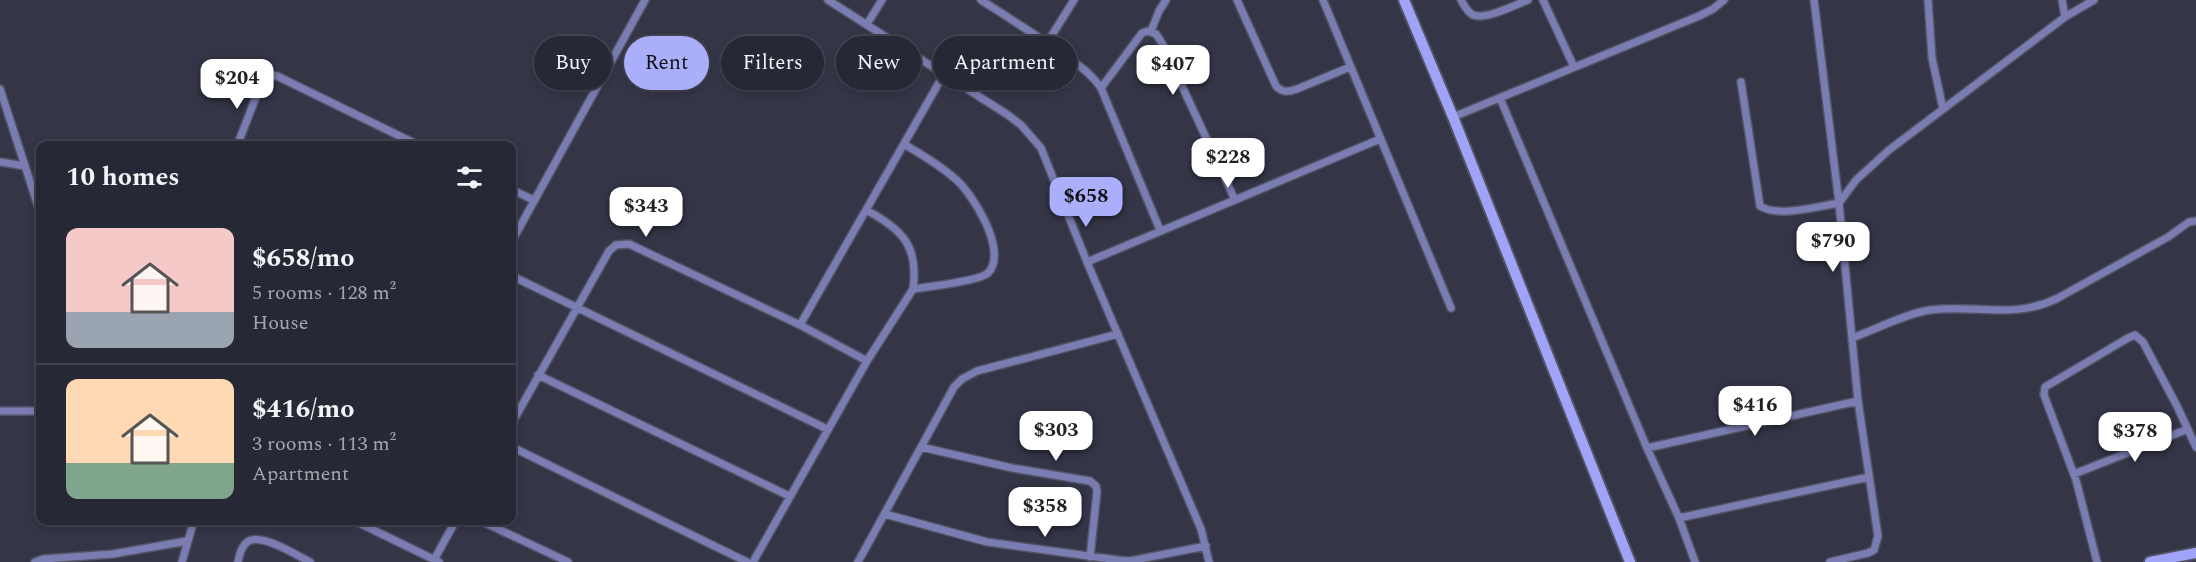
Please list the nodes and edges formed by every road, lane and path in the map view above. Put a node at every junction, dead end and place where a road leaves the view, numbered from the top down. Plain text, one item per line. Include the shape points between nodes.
1 (645, 0) edge
2 (828, 0) edge
3 (882, 0) edge
4 (981, 0) edge
5 (1074, 0) edge
6 (1166, 0) edge
7 (1237, 0) edge
8 (1323, 0) edge
9 (1404, 0) edge
10 (1461, 0) edge
11 (1528, 0) edge
12 (1543, 0) edge
13 (1724, 0) edge
14 (1814, 0) edge
15 (1928, 0) edge
16 (2062, 0) edge
17 (2094, 0) edge
18 (2065, 17) junction
19 (867, 24) junction
20 (1151, 31) junction
21 (1036, 36) edge
22 (1051, 36) edge
23 (1077, 63) edge
24 (933, 67) edge
25 (1350, 67) junction
26 (1574, 67) junction
27 (1741, 82) dead end
28 (1101, 88) junction
29 (0, 89) edge
30 (935, 90) edge
31 (969, 90) edge
32 (1500, 98) junction
33 (1943, 109) junction
34 (1453, 117) junction
35 (1380, 139) junction
36 (240, 141) edge
37 (410, 141) edge
38 (904, 144) junction
39 (0, 162) edge
40 (26, 166) junction
41 (516, 192) edge
42 (36, 199) edge
43 (534, 200) junction
44 (1235, 200) junction
45 (1839, 202) junction
46 (866, 210) junction
47 (2196, 221) edge
48 (1160, 230) junction
49 (516, 234) edge
50 (1087, 262) junction
51 (516, 278) edge
52 (913, 289) junction
53 (578, 308) junction
54 (1452, 308) dead end
55 (800, 326) junction
56 (1118, 334) junction
57 (1852, 338) junction
58 (867, 361) junction
59 (538, 375) junction
60 (1858, 401) junction
61 (0, 411) edge
62 (36, 411) edge
63 (516, 416) edge
64 (827, 429) junction
65 (2188, 429) junction
66 (921, 447) junction
67 (2196, 447) edge
68 (1647, 448) junction
69 (516, 449) edge
70 (2074, 474) junction
71 (1869, 477) junction
72 (789, 496) junction
73 (885, 514) junction
74 (1679, 518) junction
75 (192, 525) edge
76 (363, 525) edge
77 (454, 525) edge
78 (490, 525) edge
79 (187, 541) junction
80 (1206, 546) junction
81 (2196, 554) edge
82 (1090, 557) junction
83 (437, 561) edge
84 (1130, 561) edge
85 (35, 562) edge
86 (182, 562) edge
87 (238, 562) edge
88 (310, 562) edge
89 (568, 562) edge
90 (747, 562) edge
91 (753, 562) edge
92 (858, 562) edge
93 (1209, 562) edge
94 (1630, 562) edge
95 (1695, 562) edge
96 (1830, 562) edge
97 (2097, 562) edge
98 (2150, 562) edge

1 - 43 street
2 - 19 street
3 - 19 street
4 - 21 street
5 - 22 street
6 - 20 street
7 - 25 street via 1281,90 1289,92
8 - 25 street
9 - 34 street
10 - 11 street via 1468,11 1479,15
12 - 26 street
13 - 26 street via 1699,16
14 - 45 street
15 - 33 street via 1932,58
16 - 18 street
17 - 18 street
18 - 33 street
19 - 24 street
20 - 28 street via 1142,33
20 - 44 street via 1162,43
23 - 28 street
25 - 35 street
26 - 32 street
27 - 45 street via 1760,206 1768,211 1781,211
28 - 48 street
29 - 40 street
30 - 38 street
31 - 50 street via 1021,125 1041,148
32 - 34 street
32 - 68 street
33 - 45 street via 1868,167
34 - 94 street
35 - 44 street
35 - 54 street
36 - 37 street via 261,84 270,75
38 - 46 street
38 - 52 street via 961,184 974,201 995,249 993,264 987,274 977,279
39 - 40 street
40 - 42 street
41 - 43 street
43 - 49 street
44 - 48 street
45 - 57 street
46 - 52 street via 899,230 914,261
46 - 55 street
47 - 57 street via 2039,307 1999,311 1932,309
48 - 50 street
50 - 56 street
51 - 53 street
52 - 58 street
53 - 55 street via 609,251 624,243
53 - 59 street
53 - 64 street
55 - 58 street
56 - 66 street via 968,375 954,387
56 - 80 street
57 - 60 street
58 - 64 street
59 - 63 street
59 - 72 street
60 - 68 street
60 - 71 street
61 - 62 street
64 - 72 street
65 - 67 street
65 - 70 street
65 - 70 street via 2143,342 2132,336 2047,384 2043,390
66 - 73 street
66 - 82 street via 1090,481 1097,492
68 - 74 street
69 - 90 street
70 - 97 street
71 - 74 street
71 - 96 street via 1878,543 1868,553
72 - 91 street
73 - 82 street via 987,542
73 - 92 street
74 - 95 street
75 - 79 street
76 - 83 street
77 - 83 street
78 - 89 street
79 - 85 street
79 - 86 street
80 - 84 street
80 - 93 street
81 - 98 street
82 - 84 street
87 - 88 street via 244,544 251,539 263,539

